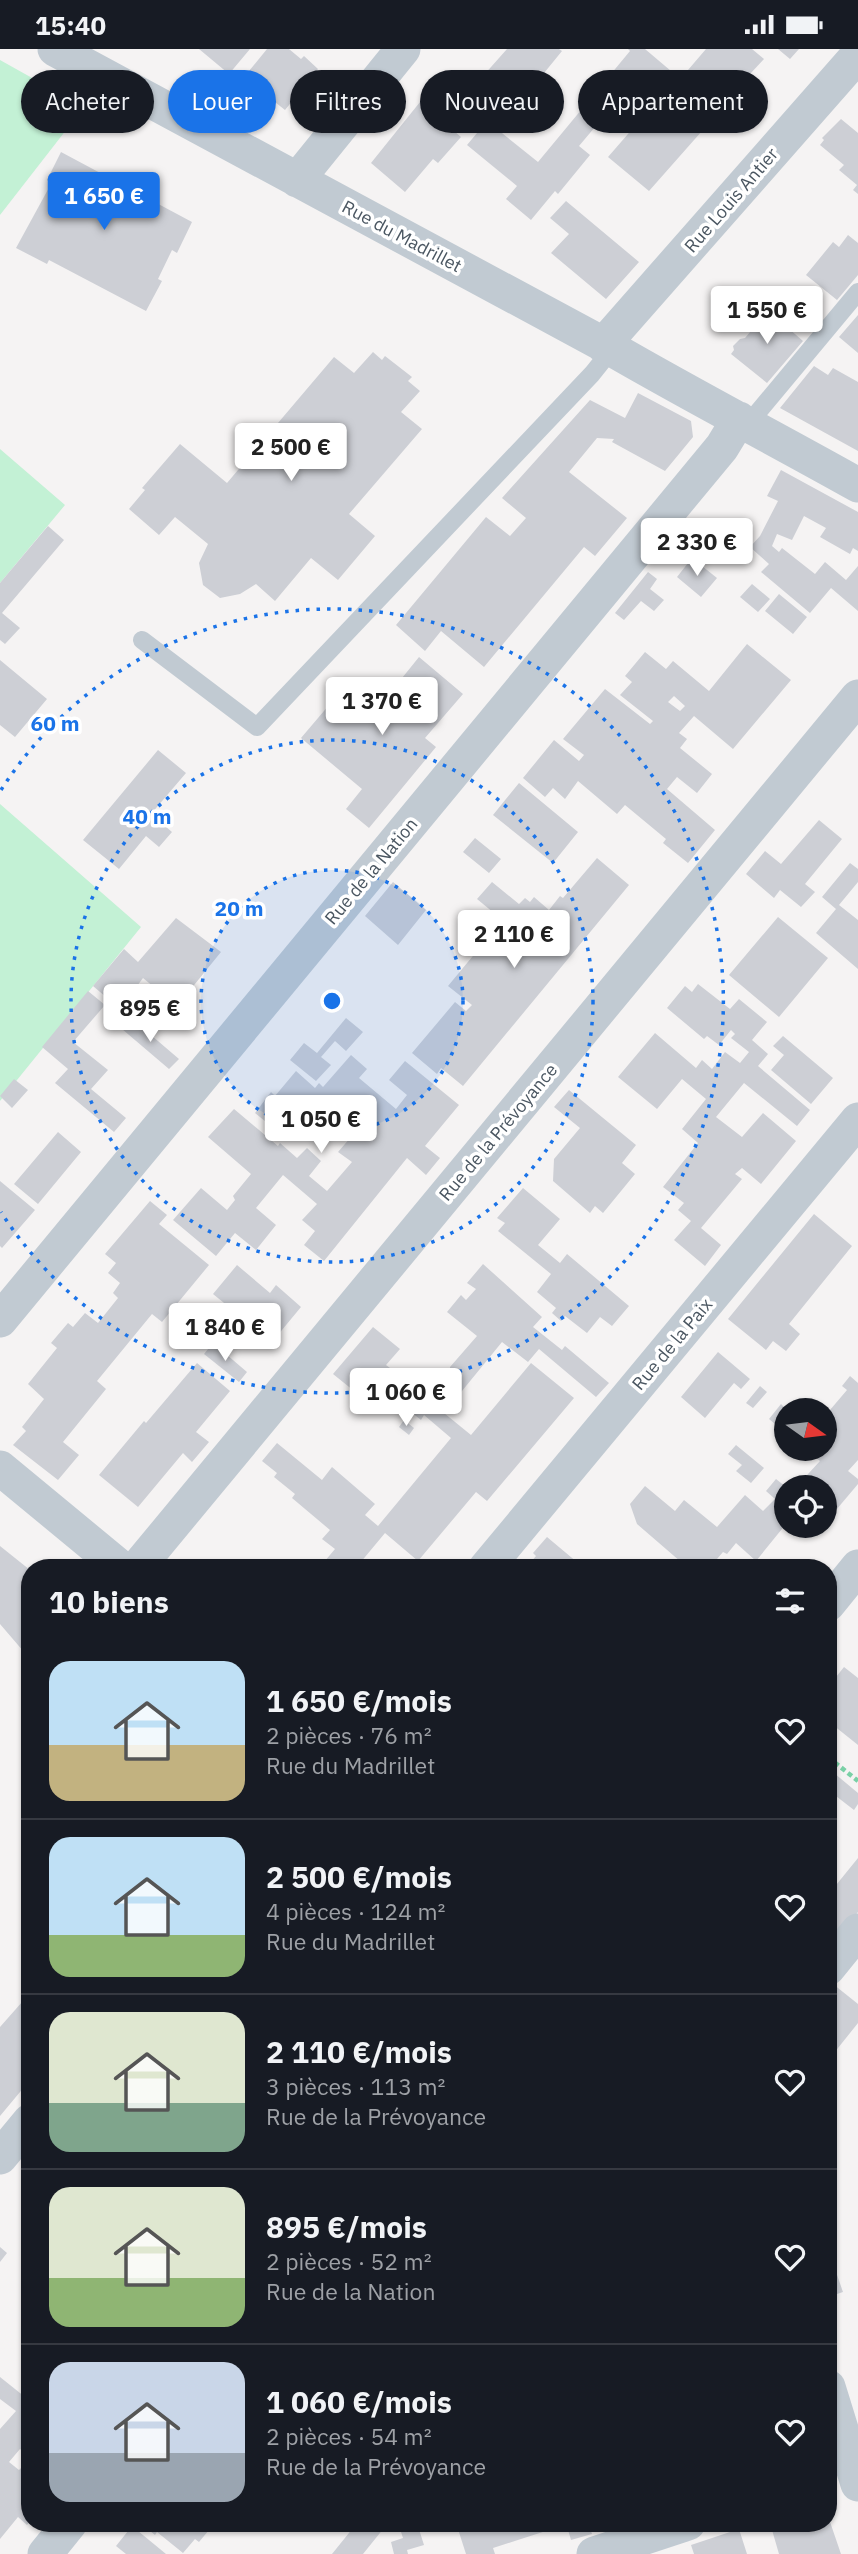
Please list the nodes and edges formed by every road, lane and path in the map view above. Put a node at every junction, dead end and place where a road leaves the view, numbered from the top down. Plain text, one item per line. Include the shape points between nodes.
1 (55, 49) edge
2 (403, 49) edge
3 (858, 55) edge
4 (298, 180) junction
5 (858, 292) edge
6 (608, 347) junction
7 (744, 421) junction
8 (858, 485) edge
9 (142, 640) dead end
10 (858, 697) edge
11 (858, 1120) edge
12 (0, 1320) edge
13 (0, 1468) edge
14 (110, 1559) edge
15 (144, 1559) edge
16 (493, 1559) edge
17 (858, 1567) edge
18 (837, 1593) edge
19 (837, 1764) edge
20 (858, 1781) edge
21 (858, 1931) edge
22 (837, 1957) edge
23 (21, 2132) edge
24 (0, 2157) edge
25 (837, 2433) edge
26 (846, 2478) edge
27 (63, 2532) edge
28 (655, 2532) edge
29 (604, 2546) edge
30 (45, 2554) edge

1 - 4 street, Rue du Madrillet
2 - 4 street
3 - 6 street, Rue Louis Antier
4 - 6 street, Rue du Madrillet
5 - 7 lane
6 - 7 street, Rue du Madrillet
6 - 9 lane via 592,374 257,727
7 - 8 street, Rue du Madrillet
7 - 12 street, Rue de la Nation
10 - 15 street, Rue de la Prévoyance
11 - 16 street, Rue de la Paix
13 - 14 street
17 - 18 street
19 - 20 path
21 - 22 street
23 - 24 street
25 - 26 street
27 - 30 street
28 - 29 street

